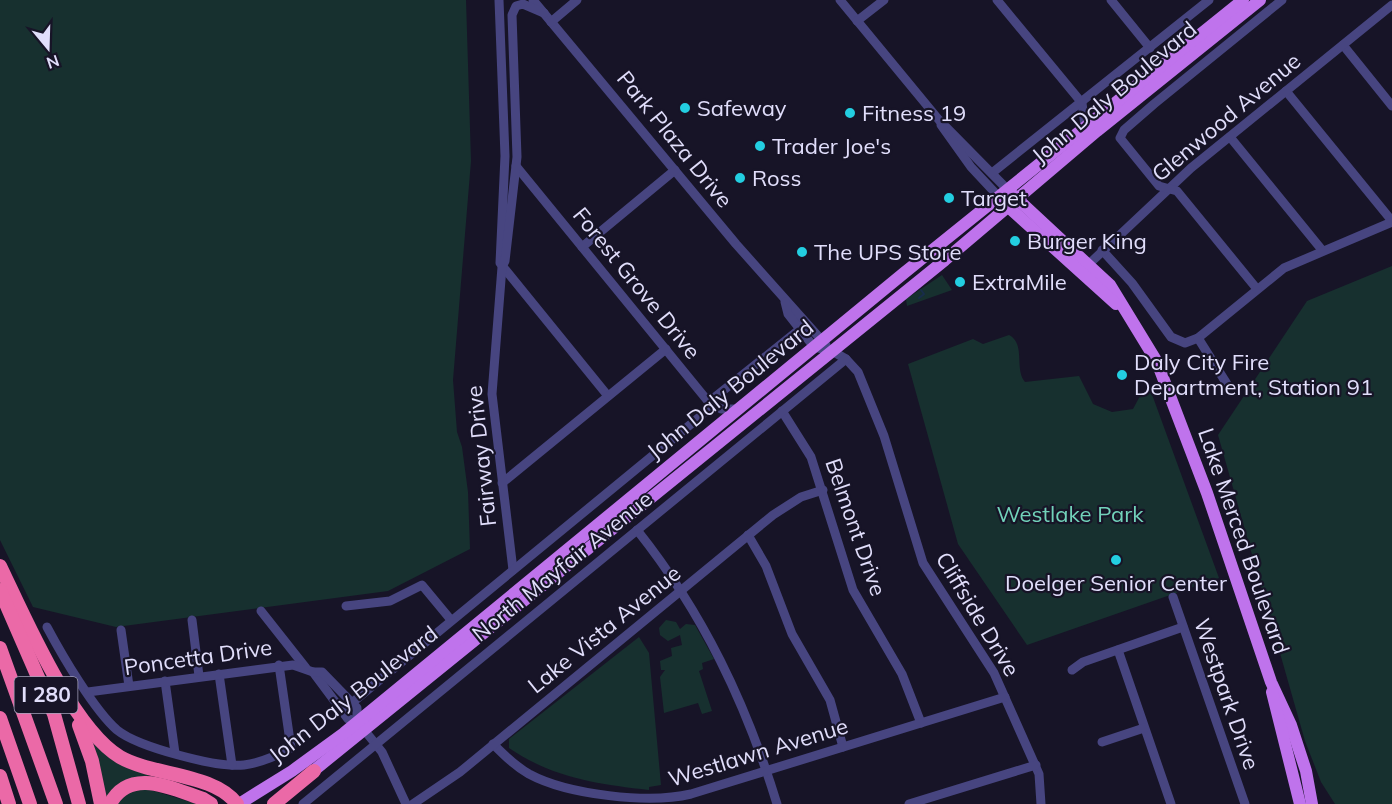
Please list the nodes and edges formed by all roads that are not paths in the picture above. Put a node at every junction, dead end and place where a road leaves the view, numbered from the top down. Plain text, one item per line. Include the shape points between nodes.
1 (499, 0) edge
2 (533, 0) edge
3 (577, 0) edge
4 (840, 0) edge
5 (884, 0) edge
6 (997, 0) edge
7 (1110, 0) edge
8 (1209, 0) edge
9 (1243, 0) edge
10 (1260, 0) edge
11 (1282, 0) edge
12 (1392, 5) edge
13 (544, 13) junction
14 (551, 21) junction
15 (857, 21) junction
16 (1343, 45) junction
17 (1150, 48) junction
18 (1286, 92) junction
19 (1082, 103) junction
20 (1392, 106) edge
21 (939, 120) junction
22 (1085, 126) junction
23 (1230, 137) junction
24 (516, 166) junction
25 (675, 170) junction
26 (992, 173) junction
27 (1168, 189) junction
28 (1003, 194) junction
29 (1014, 203) junction
30 (1392, 221) edge
31 (1030, 226) junction
32 (582, 247) junction
33 (1102, 250) junction
34 (1322, 250) junction
35 (940, 264) junction
36 (1072, 264) junction
37 (1089, 264) junction
38 (502, 267) junction
39 (1098, 286) junction
40 (1257, 289) junction
41 (785, 302) junction
42 (1129, 317) junction
43 (800, 328) junction
44 (1198, 338) junction
45 (818, 344) junction
46 (666, 349) junction
47 (832, 351) junction
48 (846, 359) junction
49 (1232, 392) dead end
50 (608, 396) junction
51 (710, 402) junction
52 (738, 409) junction
53 (782, 411) junction
54 (502, 483) junction
55 (823, 490) junction
56 (637, 530) junction
57 (748, 535) junction
58 (0, 566) edge
59 (513, 570) junction
60 (0, 590) edge
61 (681, 590) junction
62 (1173, 597) dead end
63 (346, 606) dead end
64 (261, 611) dead end
65 (192, 620) dead end
66 (451, 620) junction
67 (47, 627) dead end
68 (1183, 627) junction
69 (121, 630) dead end
70 (0, 648) edge
71 (1118, 650) junction
72 (279, 666) junction
73 (52, 669) junction
74 (309, 670) junction
75 (1072, 670) dead end
76 (219, 674) junction
77 (199, 676) junction
78 (165, 681) junction
79 (1271, 682) junction
80 (129, 686) junction
81 (88, 692) junction
82 (1005, 697) junction
83 (351, 702) junction
84 (342, 711) junction
85 (0, 718) edge
86 (921, 723) junction
87 (361, 725) junction
88 (1144, 728) junction
89 (1102, 742) dead end
90 (376, 744) junction
91 (493, 744) junction
92 (843, 747) junction
93 (176, 753) junction
94 (232, 765) junction
95 (1036, 765) junction
96 (314, 771) junction
97 (767, 771) junction
98 (0, 776) edge
99 (9, 804) edge
100 (30, 804) edge
101 (57, 804) edge
102 (79, 804) edge
103 (101, 804) edge
104 (110, 804) edge
105 (211, 804) edge
106 (238, 804) edge
107 (267, 804) edge
108 (274, 804) edge
109 (303, 804) edge
110 (406, 804) edge
111 (413, 804) edge
112 (777, 804) edge
113 (909, 804) edge
114 (1041, 804) edge
115 (1171, 804) edge
116 (1245, 804) edge
117 (1300, 804) edge
118 (1312, 804) edge

1 - 38 street, Fairway Drive via 505,156
2 - 13 street, Park Plaza Drive
3 - 14 street
4 - 15 street, Lake Merced Boulevard
5 - 15 street
6 - 19 street
7 - 17 street
8 - 17 street
9 - 22 main road, John Daly Boulevard
10 - 29 main road, John Daly Boulevard
11 - 27 street via 1124,130 1120,138 1159,186
12 - 16 street, Glenwood Avenue
13 - 14 street, Park Plaza Drive
13 - 24 street, Fairway Drive via 524,4 516,6 512,15
14 - 25 street, Park Plaza Drive
15 - 21 street, Lake Merced Boulevard
16 - 18 street, Glenwood Avenue
16 - 20 street
17 - 19 street
18 - 23 street, Glenwood Avenue
18 - 30 street
19 - 22 street
19 - 26 street
21 - 26 street, Lake Merced Boulevard
21 - 28 street, Lake Merced Boulevard via 952,144
22 - 28 main road, John Daly Boulevard
23 - 27 street, Glenwood Avenue
23 - 34 street
24 - 32 street, Forest Grove Drive
24 - 38 street, Fairway Drive via 506,261
25 - 32 street
25 - 41 street, Park Plaza Drive
26 - 28 street, Lake Merced Boulevard
27 - 33 street, Glenwood Avenue
27 - 40 street via 1177,191
28 - 29 main road, Lake Merced Boulevard
28 - 45 main road, John Daly Boulevard
29 - 31 main road, Lake Merced Boulevard
29 - 35 main road, John Daly Boulevard
29 - 37 main road, Lake Merced Boulevard
30 - 34 street
31 - 35 main road via 1015,221 999,223 953,260
31 - 36 main road, Lake Merced Boulevard
32 - 46 street, Forest Grove Drive
33 - 37 street, Glenwood Avenue
33 - 44 street via 1171,337 1185,343
34 - 40 street via 1284,268
35 - 47 main road, John Daly Boulevard
36 - 37 main road
36 - 39 main road, Lake Merced Boulevard
37 - 39 main road
37 - 42 main road, Lake Merced Boulevard via 1116,293
38 - 50 street
38 - 54 street, Fairway Drive via 492,394
39 - 42 main road, Lake Merced Boulevard
40 - 44 street
41 - 43 street, Park Plaza Drive via 788,314
41 - 45 street, Park Plaza Drive via 800,314
42 - 79 main road, Lake Merced Boulevard via 1168,387
43 - 45 street, Park Plaza Drive
43 - 51 street
44 - 49 street
45 - 47 street, Park Plaza Drive
45 - 52 main road, John Daly Boulevard
46 - 50 street
46 - 51 street, Forest Grove Drive
47 - 48 street, Cliffside Drive
47 - 87 main road, John Daly Boulevard
48 - 53 street, North Mayfair Avenue
48 - 82 street, Cliffside Drive via 858,372 879,422 923,563 989,663
50 - 54 street
51 - 52 street via 721,409
51 - 59 street via 702,416
52 - 87 main road, John Daly Boulevard
53 - 55 street, Belmont Drive via 807,449
53 - 56 street, North Mayfair Avenue
54 - 59 street, Fairway Drive
55 - 57 street, Lake Vista Avenue via 792,502
55 - 86 street, Belmont Drive via 854,590 902,674
56 - 61 street
56 - 90 street, North Mayfair Avenue
57 - 61 street, Lake Vista Avenue
57 - 92 street via 766,566 792,634 830,700
58 - 73 highway
59 - 66 street
60 - 102 highway, I 280 via 54,714
61 - 91 street, Lake Vista Avenue
61 - 97 street via 723,662
62 - 68 street, Westpark Drive
63 - 66 street via 390,601 422,585
64 - 74 street
65 - 77 street
66 - 83 street
67 - 81 street
68 - 71 street
68 - 116 street, Westpark Drive
69 - 80 street
70 - 101 highway
71 - 75 street
71 - 88 street
72 - 74 street, Poncetta Drive
72 - 76 street, Poncetta Drive
72 - 94 street via 291,748 262,762
73 - 103 highway via 88,747
73 - 106 highway via 85,725 110,750 141,766 215,787
74 - 83 street, Poncetta Drive via 322,672
74 - 84 street
76 - 77 street, Poncetta Drive
76 - 94 street
77 - 78 street, Poncetta Drive
78 - 80 street, Poncetta Drive
78 - 93 street
79 - 117 main road, Lake Merced Boulevard
79 - 118 main road, Lake Merced Boulevard via 1296,738
80 - 81 street, Poncetta Drive
81 - 93 street via 110,723 127,737
82 - 86 street, Westlawn Avenue
82 - 95 street, Cliffside Drive
83 - 84 street
83 - 87 street, Poncetta Drive via 357,708
84 - 87 street
85 - 100 highway
86 - 92 street, Westlawn Avenue
87 - 90 street
87 - 96 main road, John Daly Boulevard
87 - 106 main road, John Daly Boulevard
88 - 89 street
88 - 115 street
90 - 109 street, North Mayfair Avenue
90 - 110 street
91 - 97 street, Westlawn Avenue via 541,780 634,799 677,798
91 - 111 street, Lake Vista Avenue via 448,782
92 - 97 street, Westlawn Avenue
93 - 94 street
95 - 113 street
95 - 114 street, Cliffside Drive
96 - 107 main road, John Daly Boulevard
96 - 108 highway
97 - 112 street
98 - 99 highway
104 - 105 highway via 122,788 143,782

